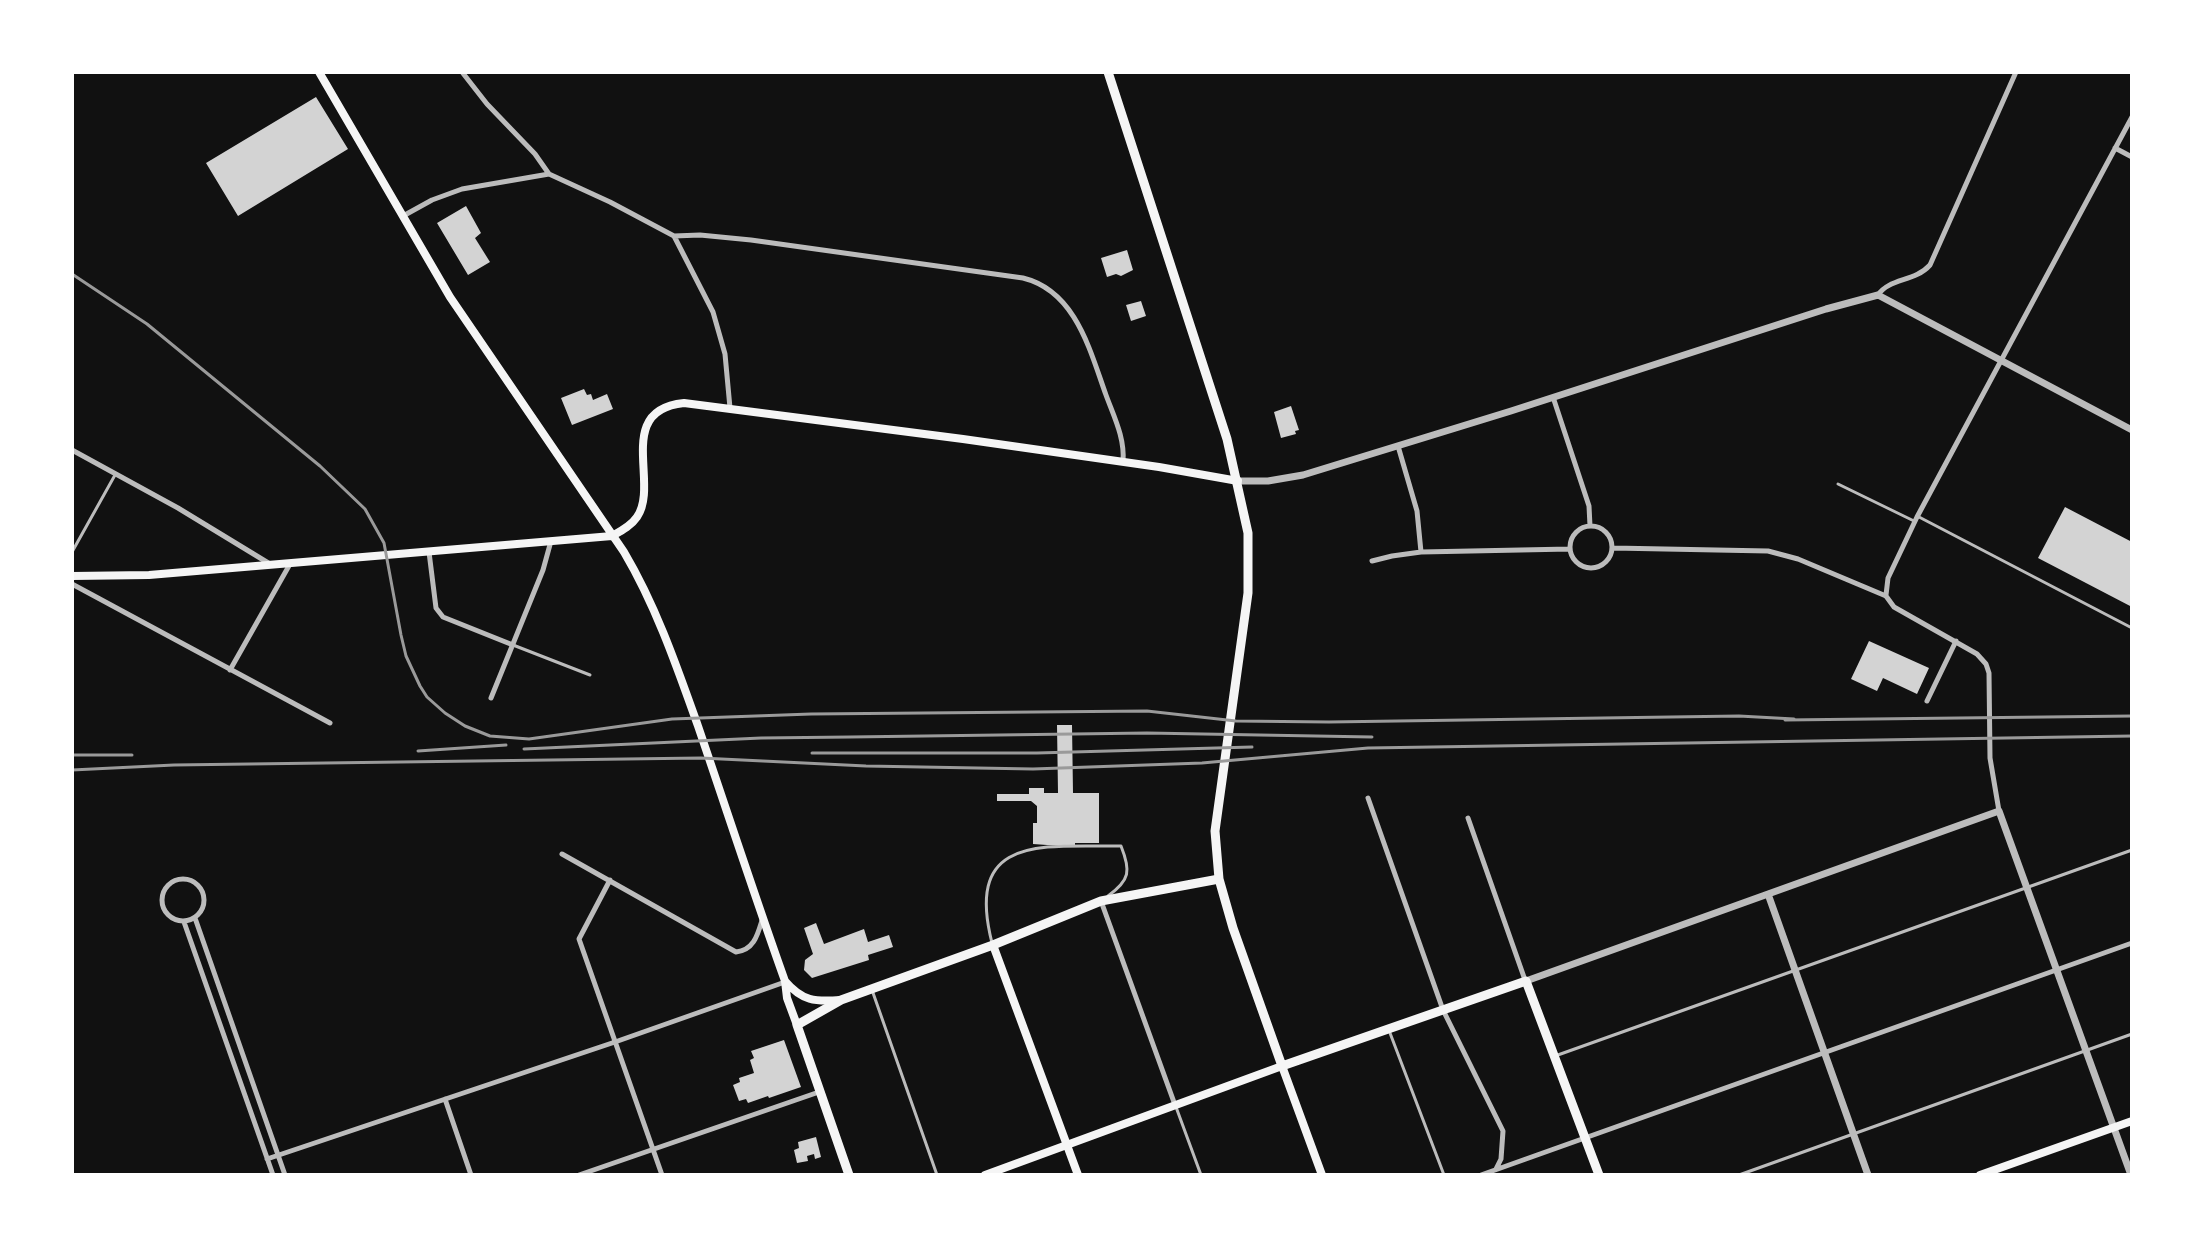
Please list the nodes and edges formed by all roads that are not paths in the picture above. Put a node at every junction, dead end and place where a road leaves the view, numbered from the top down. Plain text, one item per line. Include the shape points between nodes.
1 (319, 72) edge
2 (462, 72) edge
3 (1108, 72) edge
4 (2016, 72) edge
5 (2132, 117) edge
6 (2115, 148) junction
7 (2132, 157) edge
8 (549, 174) junction
9 (403, 216) junction
10 (674, 236) junction
11 (1878, 295) junction
12 (2003, 361) junction
13 (1553, 397) junction
14 (730, 408) junction
15 (2132, 430) edge
16 (1398, 446) junction
17 (72, 450) edge
18 (1123, 462) junction
19 (116, 474) junction
20 (1238, 481) junction
21 (1838, 484) dead end
22 (1916, 519) junction
23 (1590, 526) junction
24 (612, 536) junction
25 (551, 540) junction
26 (1613, 548) junction
27 (1570, 549) junction
28 (429, 551) junction
29 (72, 552) edge
30 (1421, 552) junction
31 (1372, 561) dead end
32 (291, 563) junction
33 (271, 565) junction
34 (72, 576) edge
35 (72, 584) edge
36 (1886, 596) junction
37 (2132, 628) edge
38 (1956, 641) junction
39 (513, 645) junction
40 (230, 670) junction
41 (590, 675) dead end
42 (491, 698) dead end
43 (1927, 701) dead end
44 (330, 723) dead end
45 (1368, 798) dead end
46 (1999, 811) junction
47 (1468, 818) dead end
48 (2132, 850) edge
49 (562, 854) dead end
50 (1219, 879) junction
51 (610, 880) junction
52 (2027, 888) junction
53 (1768, 894) junction
54 (1101, 901) junction
55 (763, 916) junction
56 (195, 918) junction
57 (184, 922) junction
58 (2132, 943) edge
59 (993, 945) junction
60 (2056, 970) junction
61 (1794, 971) junction
62 (785, 981) junction
63 (1526, 981) junction
64 (871, 988) junction
65 (841, 1000) junction
66 (1443, 1010) junction
67 (797, 1025) junction
68 (1389, 1029) junction
69 (2132, 1034) edge
70 (615, 1042) junction
71 (2085, 1051) junction
72 (1823, 1053) junction
73 (1555, 1056) junction
74 (1282, 1066) junction
75 (819, 1092) junction
76 (445, 1099) junction
77 (1176, 1106) junction
78 (2132, 1121) edge
79 (2113, 1128) junction
80 (1853, 1136) junction
81 (1586, 1138) junction
82 (1066, 1144) junction
83 (653, 1150) junction
84 (278, 1155) junction
85 (267, 1159) junction
86 (1495, 1170) junction
87 (273, 1175) edge
88 (285, 1175) edge
89 (471, 1175) edge
90 (579, 1175) edge
91 (662, 1175) edge
92 (849, 1175) edge
93 (937, 1175) edge
94 (985, 1175) edge
95 (1078, 1175) edge
96 (1201, 1175) edge
97 (1322, 1175) edge
98 (1444, 1175) edge
99 (1481, 1175) edge
100 (1599, 1175) edge
101 (1739, 1175) edge
102 (1868, 1175) edge
103 (1980, 1175) edge
104 (2131, 1175) edge

1 - 9 main road
2 - 8 street
3 - 20 highway
4 - 11 street via 1930,265
5 - 6 street
6 - 7 street
6 - 12 street
8 - 9 street via 462,189
8 - 10 street
9 - 24 main road via 455,304
10 - 14 street via 713,312 725,354
10 - 18 street via 751,240 1040,283 1065,306 1085,337 1122,439
11 - 12 street
11 - 13 street
12 - 15 street
12 - 22 street
13 - 16 street
13 - 23 street via 1589,506
14 - 18 main road
14 - 24 main road via 677,404 654,415 643,440 642,507 631,524
16 - 20 street via 1286,479
16 - 30 street via 1417,511
17 - 19 street
18 - 20 main road
19 - 29 lane
19 - 33 street
20 - 50 highway via 1248,533 1248,593 1218,797
21 - 22 lane
22 - 36 street via 1888,578
22 - 37 lane
23 - 26 street via 1609,534
23 - 27 street via 1576,532
24 - 25 main road
24 - 55 main road via 648,597
25 - 28 main road
25 - 39 street
26 - 27 street via 1605,564 1592,568 1577,562
26 - 36 street via 1768,551
27 - 30 street
28 - 32 main road
28 - 39 street via 436,608 443,617
30 - 31 street
32 - 33 main road
32 - 40 street
33 - 34 main road
35 - 40 street
36 - 38 street via 1894,607
38 - 43 street
38 - 46 street via 1988,668 1990,758
39 - 41 lane
39 - 42 street
40 - 44 street
45 - 66 street
46 - 52 street
46 - 53 street
47 - 63 street
48 - 52 lane
49 - 51 street
50 - 54 highway
50 - 74 highway
51 - 55 street via 736,952 755,942
51 - 70 street via 579,939
52 - 60 street
52 - 61 lane
53 - 61 street
53 - 63 street
54 - 59 highway
54 - 59 lane via 1127,877 1121,846 1035,847 1016,853 994,872 987,887 985,910
54 - 77 street
55 - 62 main road
56 - 57 street
56 - 57 street via 203,908 203,890 187,879 175,880 162,902 170,917
56 - 84 street
57 - 85 street
58 - 60 street
59 - 64 highway
59 - 82 main road
60 - 71 street
60 - 72 street
61 - 72 street
61 - 73 lane
62 - 65 main road via 805,999
62 - 67 main road
62 - 70 street
63 - 66 highway
63 - 73 highway
64 - 65 highway
64 - 93 lane
65 - 67 highway
66 - 68 highway
66 - 86 street via 1503,1131
67 - 75 highway
68 - 74 highway
68 - 98 lane
69 - 71 lane
70 - 76 street
70 - 83 street
71 - 79 street
71 - 80 lane
72 - 80 street
72 - 81 street
73 - 81 highway
74 - 77 main road
74 - 97 main road
75 - 83 street
75 - 92 highway
76 - 84 street
76 - 89 street
77 - 82 main road
77 - 96 lane
78 - 79 main road
79 - 103 main road
79 - 104 street
80 - 101 lane
80 - 102 street
81 - 86 street
81 - 100 highway
82 - 94 main road
82 - 95 main road
83 - 90 street
83 - 91 street
84 - 85 street
84 - 88 street
85 - 87 street
86 - 99 street

